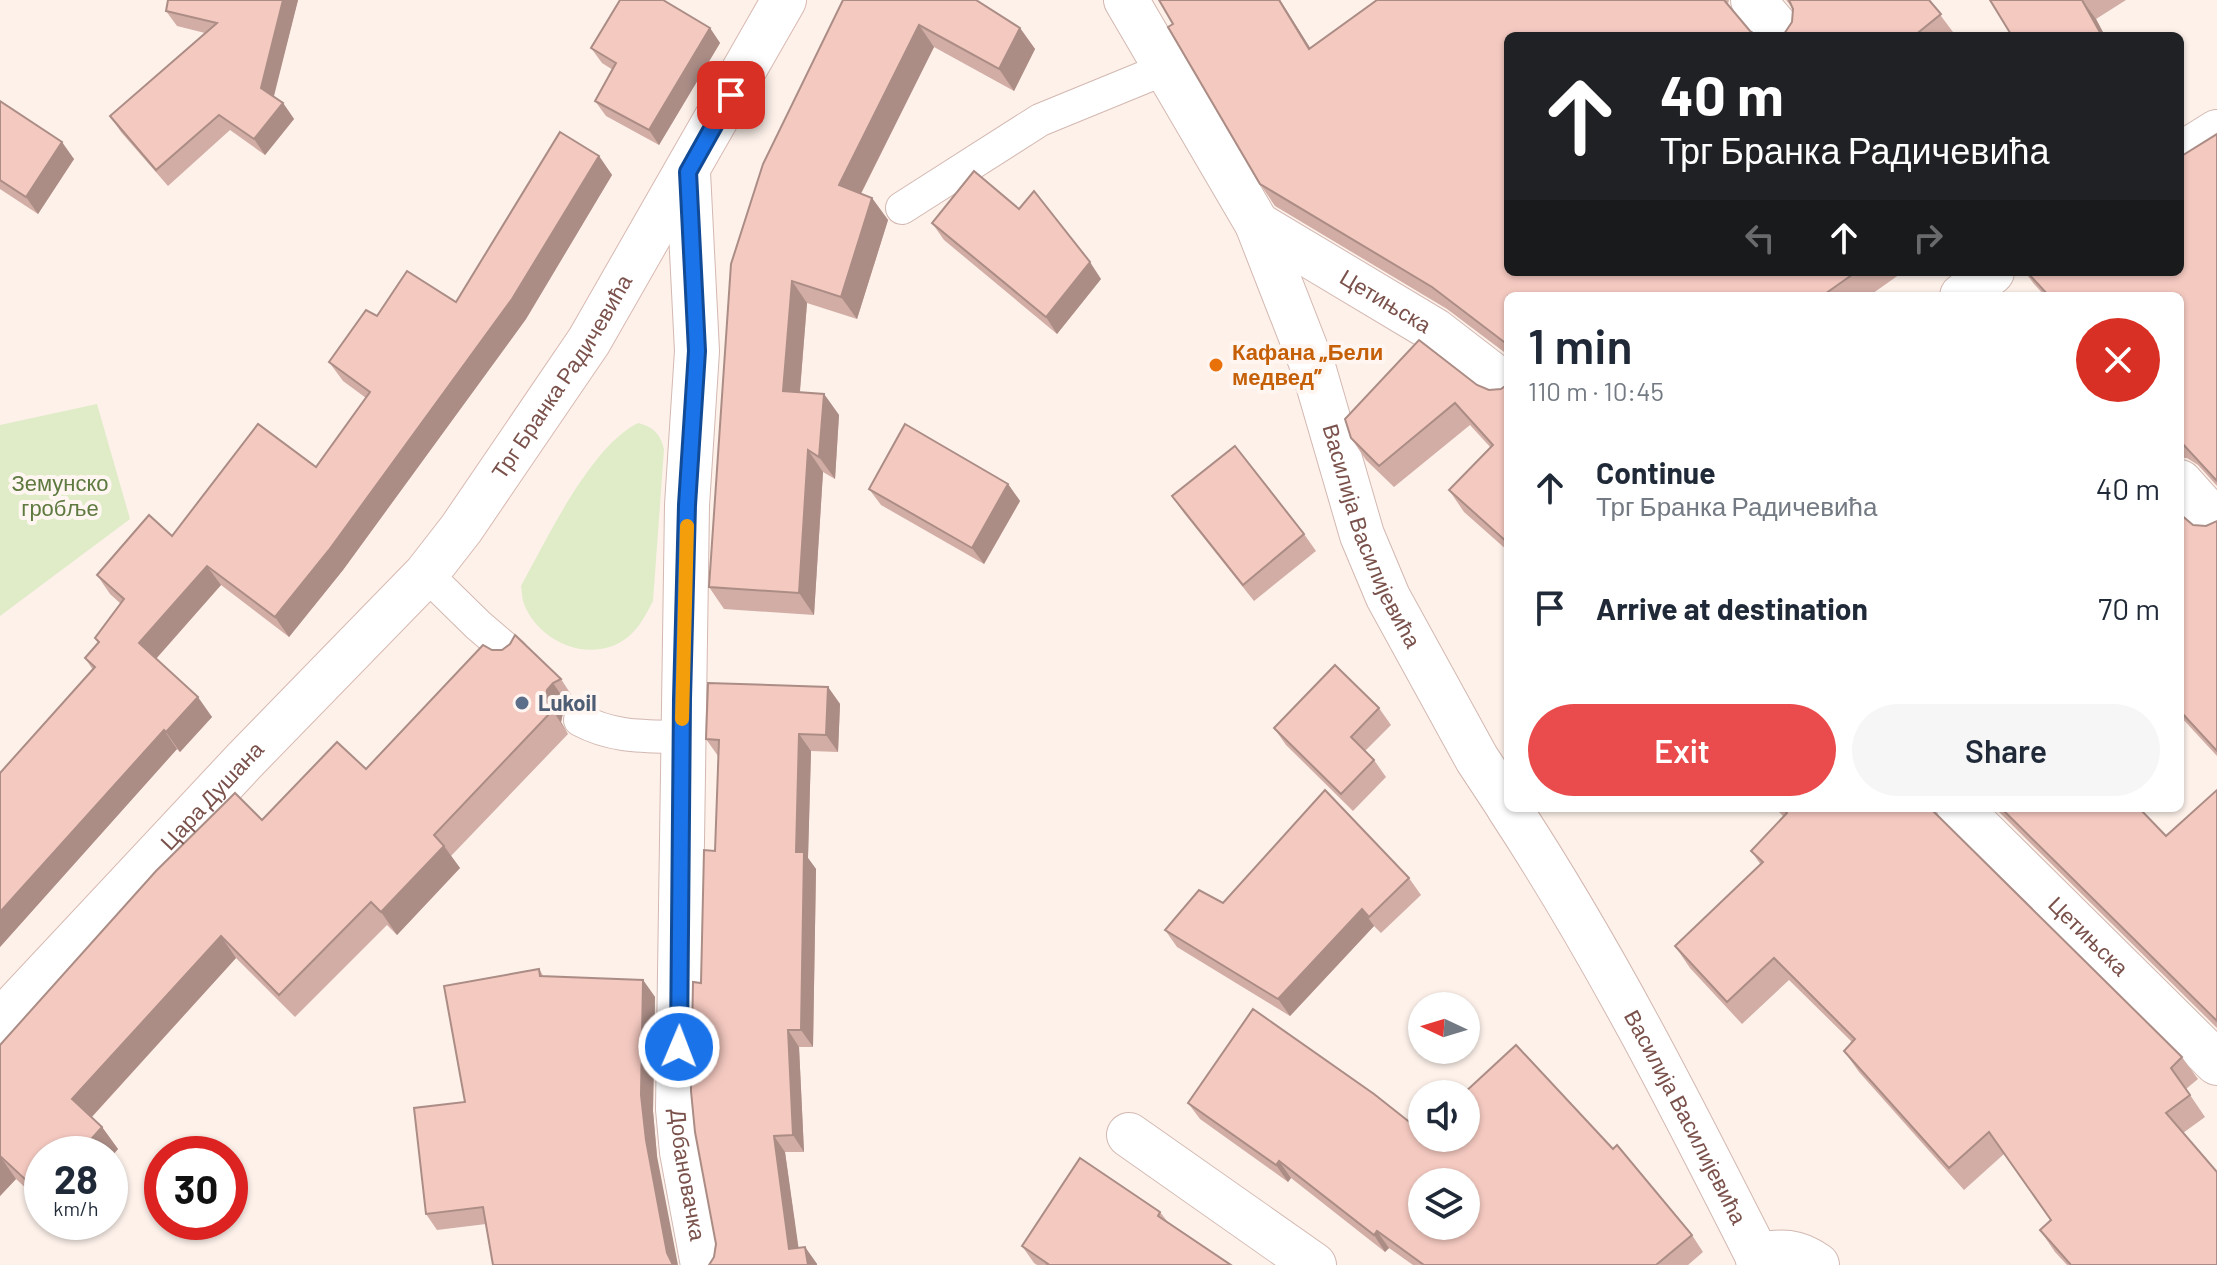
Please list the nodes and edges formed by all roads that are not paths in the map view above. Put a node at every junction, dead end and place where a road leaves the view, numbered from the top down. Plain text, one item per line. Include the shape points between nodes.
1 (784, 0) edge
2 (1126, 0) edge
3 (1753, 0) edge
4 (1781, 32) edge
5 (1167, 68) junction
6 (2217, 132) edge
7 (2184, 153) edge
8 (688, 172) junction
9 (902, 208) dead end
10 (1257, 224) junction
11 (1504, 384) edge
12 (2184, 486) edge
13 (2217, 523) edge
14 (426, 574) junction
15 (512, 654) edge
16 (682, 718) junction
17 (580, 720) dead end
18 (1504, 800) edge
19 (1512, 812) edge
20 (1963, 812) edge
21 (0, 1022) edge
22 (2217, 1063) edge
23 (1129, 1135) dead end
24 (1758, 1260) edge
25 (703, 1265) edge
26 (1314, 1265) edge
27 (1817, 1265) edge

1 - 8 street, Трг Бранка Радичевића
2 - 5 street, Василија Василијевића
3 - 4 street
5 - 9 lane via 1040,120
5 - 10 street, Василија Василијевића
6 - 7 street
8 - 14 street, Трг Бранка Радичевића via 589,341
8 - 16 street via 697,351
10 - 11 street, Цетињска via 1434,330
10 - 18 street, Василија Василијевића via 1314,370 1382,585
12 - 13 street
14 - 15 lane
14 - 21 street, Цара Душана
16 - 17 lane via 616,734
16 - 25 street, Добановачка via 678,1109
19 - 24 street, Василија Василијевића via 1656,1057
20 - 22 street, Цетињска
23 - 26 street
24 - 27 street via 1788,1251

